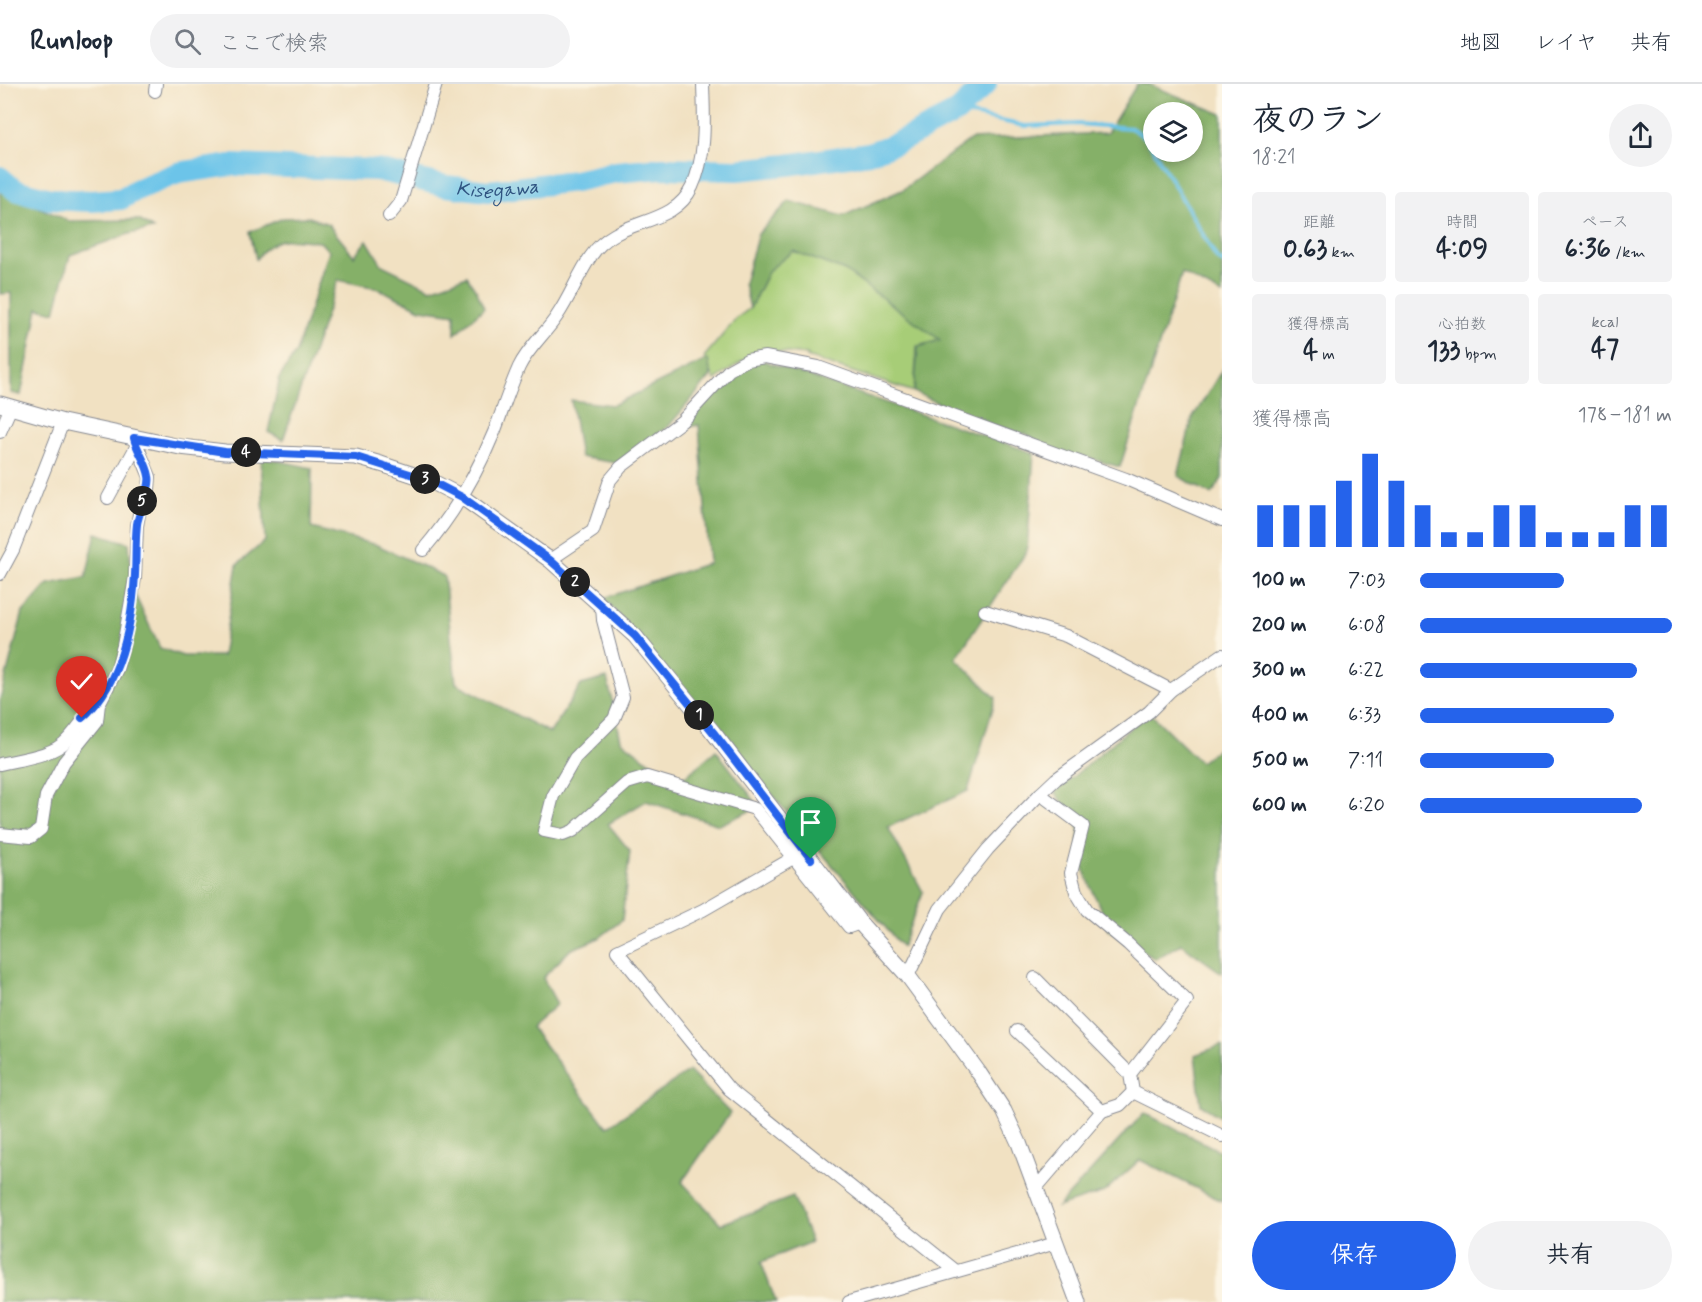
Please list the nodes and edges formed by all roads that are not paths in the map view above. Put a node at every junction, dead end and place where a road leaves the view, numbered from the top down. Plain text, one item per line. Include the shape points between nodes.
1 (436, 84) edge
2 (703, 84) edge
3 (389, 216) dead end
4 (5, 406) edge
5 (63, 422) junction
6 (0, 432) edge
7 (135, 442) junction
8 (462, 497) junction
9 (108, 498) dead end
10 (1222, 520) edge
11 (423, 550) dead end
12 (550, 560) junction
13 (0, 574) edge
14 (602, 606) junction
15 (985, 611) dead end
16 (1222, 655) edge
17 (1172, 690) junction
18 (99, 704) junction
19 (0, 764) edge
20 (1040, 794) junction
21 (0, 834) edge
22 (793, 858) junction
23 (860, 922) junction
24 (908, 976) junction
25 (1035, 978) dead end
26 (1017, 1031) dead end
27 (1130, 1074) junction
28 (1133, 1092) junction
29 (1102, 1110) junction
30 (1222, 1136) edge
31 (1036, 1188) junction
32 (1056, 1243) junction
33 (956, 1271) junction
34 (849, 1302) edge
35 (1078, 1302) edge

1 - 3 street via 401,201
2 - 8 street via 704,137 692,187 670,213 626,227 603,240 590,257 556,317 520,364 494,433
4 - 5 street
4 - 6 street
5 - 7 street
5 - 13 street
7 - 8 street via 225,452 356,457 429,480
7 - 9 street
7 - 18 street via 150,477 149,489 141,503 137,526 135,578 123,646 117,669
8 - 11 street
8 - 12 street
10 - 12 street via 1126,480 818,367 765,357 747,360 729,370 682,421 621,467 610,480 594,531
12 - 14 street
14 - 22 street via 623,697 614,719 575,758 553,796 544,831 573,831 627,783 647,777 755,810
14 - 23 street via 635,636
15 - 17 street via 1066,636
16 - 17 street
17 - 20 street via 1149,712
18 - 19 street via 82,718 67,741 53,750
18 - 21 street via 97,722 64,762 46,796 41,829 31,837
20 - 24 street via 988,849 940,909
20 - 27 street via 1083,826 1071,873 1076,892 1088,910 1187,1001
22 - 23 street via 849,927
22 - 33 street via 703,910 617,951 729,1089
23 - 24 street
24 - 31 street via 1004,1111
25 - 27 street
26 - 29 street
27 - 28 street
28 - 29 street via 1120,1105
28 - 30 street
29 - 31 street
31 - 32 street
32 - 33 street
32 - 35 street
33 - 34 street

